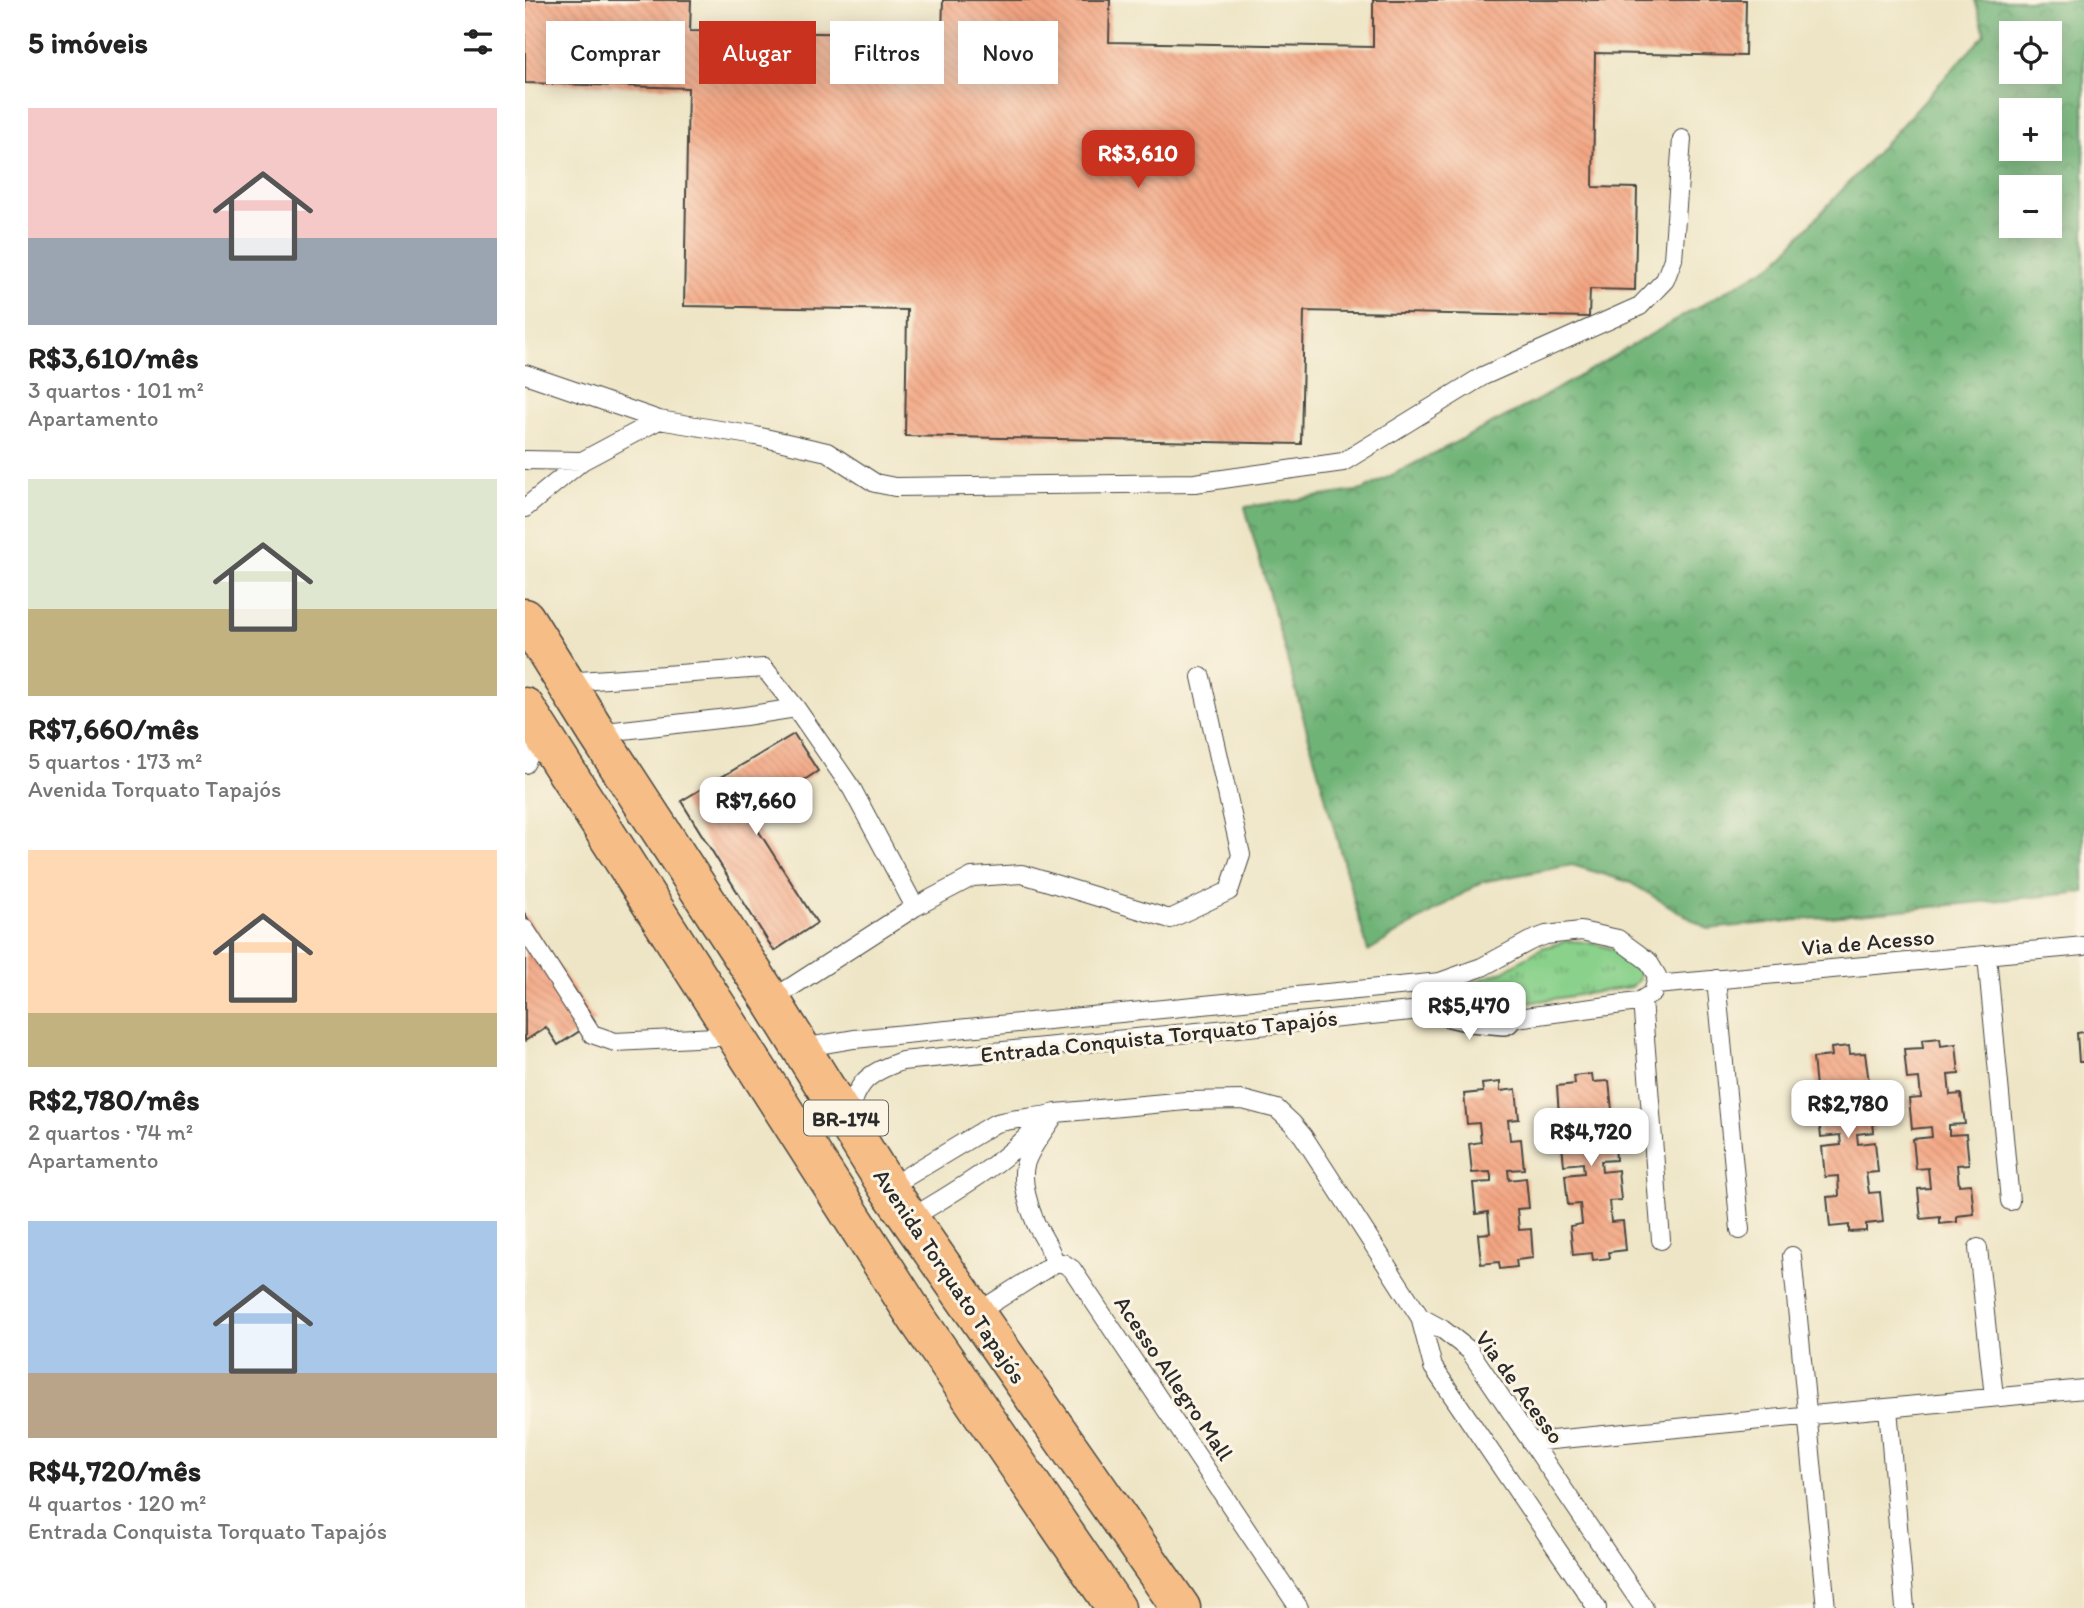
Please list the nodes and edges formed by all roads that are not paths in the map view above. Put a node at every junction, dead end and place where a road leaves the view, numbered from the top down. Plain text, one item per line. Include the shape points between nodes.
1 (1682, 139) dead end
2 (525, 374) edge
3 (659, 420) junction
4 (525, 460) edge
5 (582, 461) junction
6 (525, 508) edge
7 (525, 618) edge
8 (1201, 677) dead end
9 (565, 682) junction
10 (796, 708) junction
11 (597, 733) junction
12 (530, 734) edge
13 (915, 907) junction
14 (525, 929) edge
15 (2084, 946) edge
16 (1987, 956) junction
17 (1716, 979) junction
18 (1656, 985) junction
19 (1441, 995) junction
20 (771, 1000) junction
21 (1642, 1000) junction
22 (1504, 1018) joint
23 (735, 1036) junction
24 (801, 1048) junction
25 (1056, 1113) junction
26 (1035, 1119) junction
27 (847, 1121) junction
28 (888, 1188) junction
29 (2010, 1201) dead end
30 (910, 1219) junction
31 (1740, 1230) dead end
32 (1661, 1240) dead end
33 (1978, 1248) dead end
34 (1792, 1256) dead end
35 (1055, 1263) junction
36 (975, 1314) junction
37 (1420, 1317) junction
38 (2084, 1389) edge
39 (1994, 1398) junction
40 (1888, 1408) junction
41 (1808, 1416) junction
42 (1531, 1443) junction
43 (1116, 1608) edge
44 (1181, 1608) edge
45 (1299, 1608) edge
46 (1597, 1608) edge
47 (1644, 1608) edge
48 (1826, 1608) edge
49 (1905, 1608) edge

1 - 3 lane via 1673,259 1665,281 1640,306 1483,376 1343,462 1195,483 895,487 875,483 827,452
2 - 3 lane
3 - 5 lane
4 - 5 lane
5 - 6 lane
7 - 9 highway, Avenida Torquato Tapajós / BR-174
8 - 13 lane via 1241,855 1229,891 1170,919 1023,874 972,877
9 - 10 lane via 764,668
9 - 11 highway, Avenida Torquato Tapajós / BR-174
10 - 11 lane
10 - 13 lane via 852,789
11 - 20 highway, Avenida Torquato Tapajós / BR-174
12 - 23 highway, Avenida Torquato Tapajós / BR-174
13 - 20 lane
14 - 23 lane via 592,1034 615,1042
15 - 16 lane, Via de Acesso
16 - 17 lane, Via de Acesso
16 - 29 lane
17 - 18 lane, Via de Acesso
17 - 31 lane
18 - 19 lane via 1649,961 1618,939 1581,931 1546,935 1482,967
18 - 21 lane
19 - 22 street, Entrada Conquista Torquato Tapajós via 1471,1015
19 - 24 lane via 854,1039
19 - 27 lane, Entrada Conquista Torquato Tapajós via 902,1061 863,1080
20 - 24 highway, Avenida Torquato Tapajós / BR-174
21 - 22 lane
21 - 32 lane
23 - 43 highway, Avenida Torquato Tapajós / BR-174 via 918,1320
24 - 27 highway, Avenida Torquato Tapajós / BR-174
25 - 26 lane
25 - 35 lane via 1025,1166 1029,1203
25 - 37 lane via 1212,1099 1243,1100 1277,1109 1303,1136
26 - 28 lane via 1012,1118 994,1124
26 - 30 lane via 1035,1128 1022,1143
27 - 28 highway, Avenida Torquato Tapajós / BR-174
28 - 30 highway, Avenida Torquato Tapajós / BR-174
30 - 36 highway, Avenida Torquato Tapajós / BR-174
33 - 39 lane
34 - 41 lane
35 - 36 lane
35 - 45 lane, Acesso Allegro Mall via 1063,1262 1072,1269
36 - 44 highway, Avenida Torquato Tapajós / BR-174
37 - 42 lane, Via de Acesso via 1469,1350
37 - 46 lane via 1433,1367
38 - 39 lane
39 - 40 lane
40 - 41 lane
40 - 49 lane
41 - 42 lane
41 - 48 lane
42 - 47 lane, Via de Acesso

